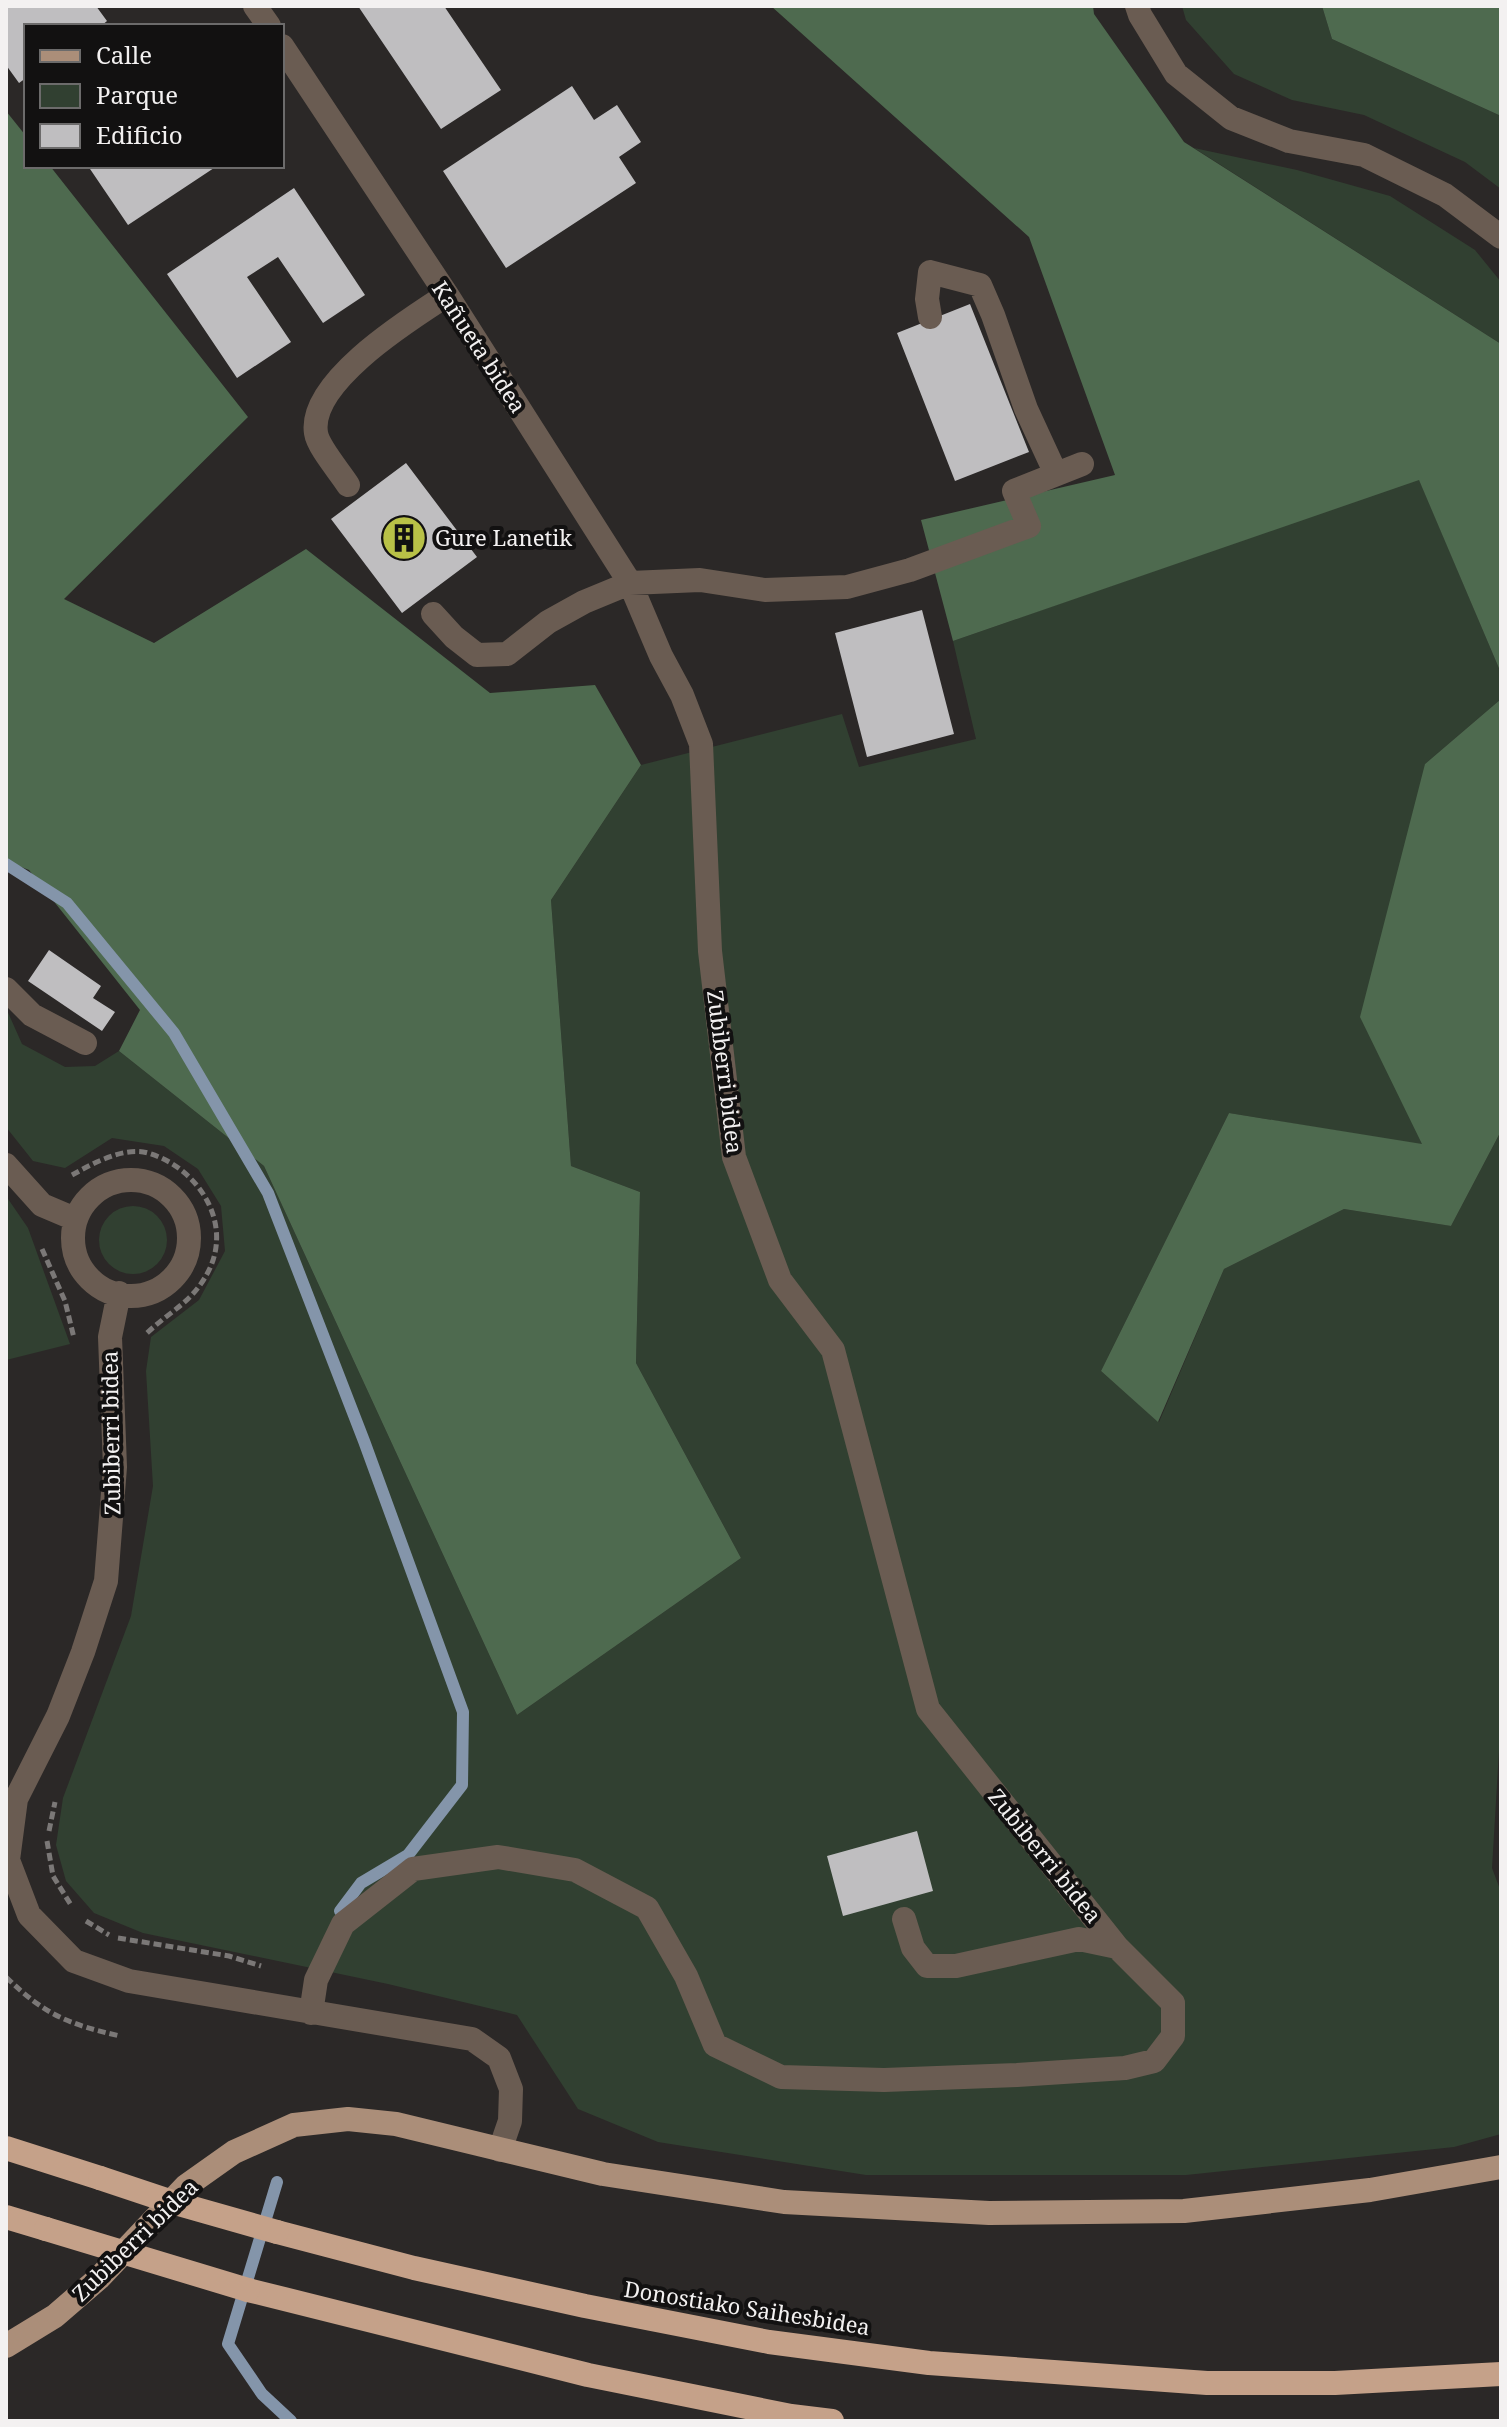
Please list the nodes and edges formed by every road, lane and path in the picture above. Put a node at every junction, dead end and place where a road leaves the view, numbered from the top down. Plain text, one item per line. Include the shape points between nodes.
1 (255, 6) edge
2 (1137, 6) edge
3 (268, 24) edge
4 (284, 49) edge
5 (1501, 237) edge
6 (447, 295) junction
7 (930, 317) dead end
8 (1082, 464) dead end
9 (1056, 474) junction
10 (348, 485) dead end
11 (630, 583) junction
12 (433, 614) dead end
13 (661, 656) joint
14 (6, 989) edge
15 (85, 1043) dead end
16 (6, 1165) edge
17 (75, 1219) junction
18 (42, 1249) dead end
19 (119, 1293) junction
20 (78, 1352) dead end
21 (904, 1919) dead end
22 (1117, 1947) junction
23 (6, 1977) edge
24 (311, 2013) junction
25 (120, 2036) dead end
26 (6, 2148) edge
27 (500, 2150) junction
28 (1501, 2167) edge
29 (6, 2217) edge
30 (6, 2346) edge
31 (1501, 2374) edge
32 (832, 2421) edge

1 - 3 street
2 - 5 street via 1176,74 1231,118 1289,141 1364,155 1445,195
4 - 6 street, Kañueta bidea
6 - 10 street via 361,358 335,383 319,410 316,434
6 - 11 street, Kañueta bidea
7 - 9 street via 930,272 980,285
8 - 9 street
9 - 11 street via 1014,491 1029,526 847,587 765,590 700,580
11 - 12 street via 548,622 507,654 477,655
11 - 13 street, Kañueta bidea
13 - 22 street, Zubiberri bidea via 701,744 710,951 734,1157 780,1280 833,1350 928,1709
14 - 15 street via 32,1015
16 - 17 street via 42,1205
17 - 19 street via 75,1257 85,1275 101,1288
17 - 19 street via 90,1196 123,1180 144,1181 177,1202 189,1235 179,1272 150,1293
18 - 20 path via 65,1301
19 - 24 street, Zubiberri bidea via 110,1337 115,1467 106,1581 63,1703 16,1799 8,1860 29,1915 74,1961 129,1981
21 - 22 street via 913,1948 927,1966 956,1966 1079,1939
22 - 24 street, Zubiberri bidea via 1173,2003 1173,2036 1154,2061 1125,2068 1017,2075 781,2077 715,2045 686,1976 647,1908 575,1870 498,1857 413,1869 343,1924 316,1980
23 - 25 path via 30,2001 74,2025
24 - 27 street, Zubiberri bidea via 472,2039 499,2058 511,2089 510,2121
26 - 31 highway, Donostiako Saihesbidea, bridge via 175,2203 414,2268 769,2342 929,2363 1207,2383
27 - 28 main road, Zubiberri bidea via 603,2174 784,2202 989,2213 1184,2211 1370,2190
27 - 30 main road, Zubiberri bidea via 396,2124 348,2119 294,2125 234,2152 186,2186 99,2278 55,2316
29 - 32 highway, bridge via 248,2290 588,2375

